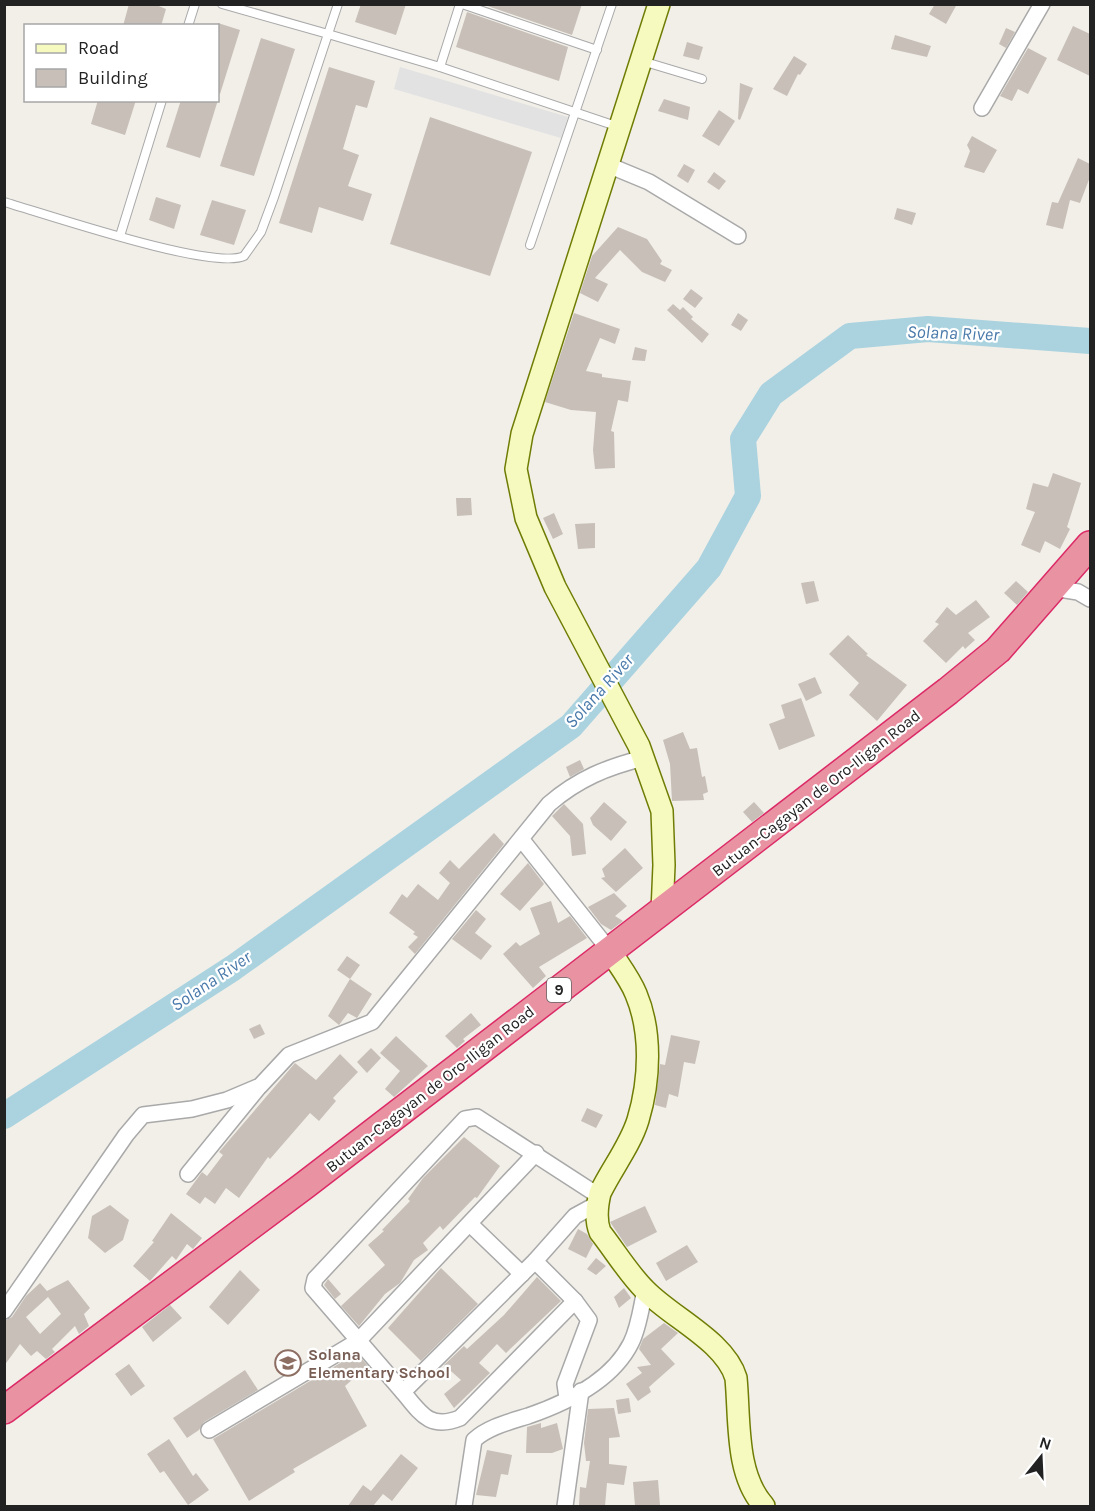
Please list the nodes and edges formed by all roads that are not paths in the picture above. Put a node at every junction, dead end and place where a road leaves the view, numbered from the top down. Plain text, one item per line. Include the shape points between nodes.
1 (195, 4) edge
2 (222, 4) edge
3 (338, 4) edge
4 (461, 4) edge
5 (612, 4) edge
6 (659, 4) edge
7 (1042, 4) edge
8 (189, 24) edge
9 (328, 34) junction
10 (597, 50) junction
11 (641, 61) junction
12 (440, 68) junction
13 (702, 79) dead end
14 (161, 102) edge
15 (982, 108) dead end
16 (575, 111) junction
17 (620, 127) junction
18 (608, 165) junction
19 (4, 202) edge
20 (120, 236) junction
21 (738, 236) dead end
22 (530, 245) dead end
23 (1090, 545) edge
24 (1053, 588) junction
25 (1088, 593) edge
26 (641, 752) junction
27 (522, 840) junction
28 (662, 912) junction
29 (610, 951) junction
30 (260, 1086) junction
31 (536, 1153) junction
32 (188, 1173) dead end
33 (598, 1200) junction
34 (470, 1224) junction
35 (535, 1261) junction
36 (522, 1274) junction
37 (645, 1290) junction
38 (575, 1301) junction
39 (4, 1311) edge
40 (358, 1341) junction
41 (403, 1392) junction
42 (574, 1395) junction
43 (4, 1410) edge
44 (208, 1430) dead end
45 (464, 1506) edge
46 (565, 1506) edge
47 (764, 1506) edge

1 - 8 lane
2 - 9 lane
3 - 9 lane
4 - 10 lane
4 - 12 lane
5 - 10 lane
6 - 11 street
7 - 15 street
9 - 12 lane
9 - 20 lane via 261,232 244,256 229,260 207,258
10 - 16 lane
11 - 13 lane
11 - 17 street
12 - 16 lane
14 - 20 lane
16 - 17 lane
16 - 22 lane
17 - 18 street
18 - 21 street via 649,182
18 - 26 street via 522,434 516,469 526,518 555,587
19 - 20 lane
23 - 24 highway, Butuan-Cagayan de Oro-Iligan Road / 9
24 - 25 street
24 - 28 highway, Butuan-Cagayan de Oro-Iligan Road / 9 via 998,650
26 - 27 street via 582,779 549,804
26 - 28 street via 662,811
27 - 29 street
27 - 30 street via 372,1022 290,1055
28 - 29 highway, Butuan-Cagayan de Oro-Iligan Road / 9
29 - 33 street via 638,998 648,1063 638,1120
29 - 43 highway, Butuan-Cagayan de Oro-Iligan Road / 9
30 - 32 street
30 - 39 street via 227,1101 144,1115 126,1135
31 - 33 street
31 - 34 street
31 - 40 street via 477,1117 465,1119 313,1283 313,1288
33 - 35 street via 575,1216
33 - 37 street via 600,1232
34 - 36 street
34 - 40 street
35 - 36 street
35 - 38 street
36 - 41 street
37 - 42 street via 630,1344 608,1373
37 - 47 street via 732,1365 745,1472
38 - 41 street via 460,1418 448,1423 425,1418
38 - 42 street via 589,1323 565,1384
40 - 41 street
40 - 44 street
42 - 45 street via 487,1430 474,1440
42 - 46 street

